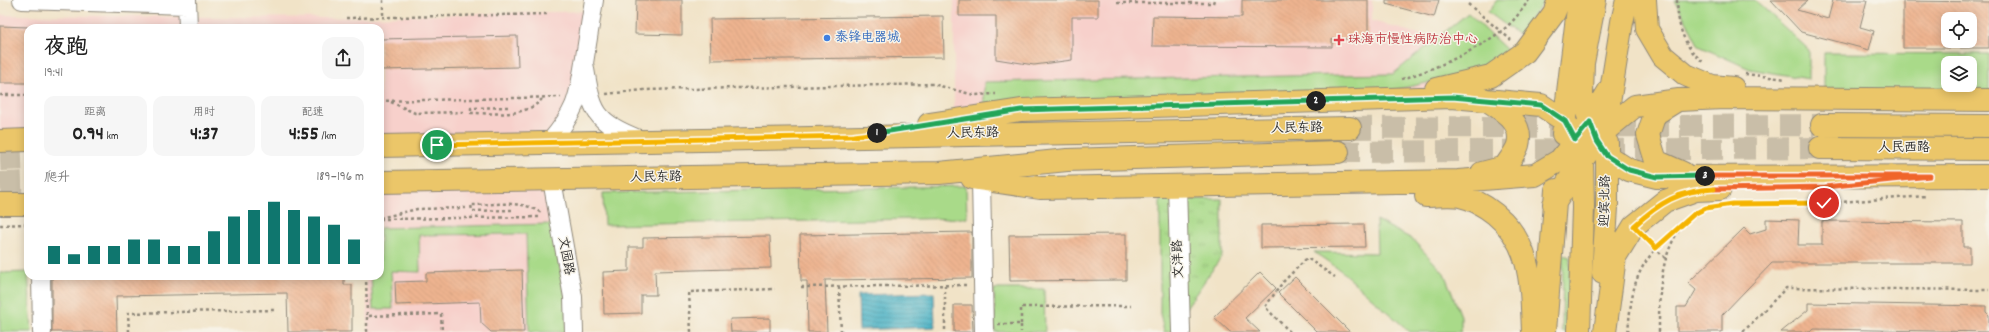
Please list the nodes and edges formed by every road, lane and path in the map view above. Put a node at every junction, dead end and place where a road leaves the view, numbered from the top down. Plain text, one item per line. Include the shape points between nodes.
1 (22, 0) edge
2 (383, 0) edge
3 (594, 0) edge
4 (1214, 0) edge
5 (1529, 0) edge
6 (1559, 0) edge
7 (1579, 0) edge
8 (1595, 0) edge
9 (1627, 0) edge
10 (1645, 0) edge
11 (1677, 0) edge
12 (187, 3) edge
13 (1117, 3) dead end
14 (1468, 4) dead end
15 (549, 14) dead end
16 (383, 17) junction
17 (346, 18) dead end
18 (188, 24) edge
19 (1501, 32) junction
20 (1525, 52) junction
21 (1708, 66) dead end
22 (1740, 74) dead end
23 (1395, 79) dead end
24 (1792, 80) dead end
25 (998, 94) dead end
26 (0, 95) edge
27 (24, 95) edge
28 (584, 96) junction
29 (542, 98) junction
30 (1826, 98) junction
31 (1486, 99) junction
32 (1362, 100) junction
33 (1679, 100) junction
34 (1989, 100) edge
35 (384, 101) edge
36 (390, 101) junction
37 (508, 107) dead end
38 (465, 112) dead end
39 (1565, 121) junction
40 (1822, 125) tunnel mouth
41 (1989, 126) edge
42 (1350, 128) tunnel mouth
43 (853, 136) junction
44 (1600, 137) junction
45 (24, 140) edge
46 (642, 140) junction
47 (0, 141) edge
48 (550, 142) junction
49 (384, 146) edge
50 (1820, 148) tunnel mouth
51 (1989, 149) edge
52 (1578, 150) junction
53 (1338, 152) tunnel mouth
54 (1560, 160) junction
55 (939, 173) junction
56 (1689, 176) junction
57 (1989, 176) edge
58 (552, 180) junction
59 (981, 180) junction
60 (1458, 181) junction
61 (384, 182) edge
62 (1272, 183) junction
63 (1177, 185) junction
64 (1930, 186) junction
65 (0, 204) edge
66 (24, 204) edge
67 (1554, 204) junction
68 (1726, 205) dead end
69 (1712, 207) dead end
70 (467, 208) dead end
71 (512, 210) dead end
72 (384, 218) edge
73 (384, 219) edge
74 (24, 224) edge
75 (1683, 224) junction
76 (0, 225) edge
77 (1634, 226) junction
78 (1656, 248) junction
79 (1666, 258) junction
80 (1335, 277) dead end
81 (41, 280) edge
82 (366, 280) edge
83 (945, 285) junction
84 (983, 285) junction
85 (839, 286) junction
86 (801, 287) dead end
87 (775, 289) dead end
88 (1989, 290) edge
89 (1131, 306) dead end
90 (276, 310) dead end
91 (367, 316) junction
92 (1021, 324) junction
93 (984, 328) edge
94 (42, 332) edge
95 (128, 332) edge
96 (367, 332) edge
97 (442, 332) edge
98 (574, 332) edge
99 (690, 332) edge
100 (841, 332) edge
101 (945, 332) edge
102 (1021, 332) edge
103 (1181, 332) edge
104 (1290, 332) edge
105 (1533, 332) edge
106 (1545, 332) edge
107 (1578, 332) edge
108 (1600, 332) edge
109 (1605, 332) edge
110 (1628, 332) edge
111 (1659, 332) edge
112 (1743, 332) edge

1 - 12 street
2 - 16 path
3 - 28 street via 584,64
4 - 13 path via 1213,3
5 - 19 path via 1516,18
6 - 20 main road via 1554,14
7 - 39 main road
8 - 44 main road via 1582,71 1582,95
9 - 44 main road
10 - 30 main road via 1647,29 1663,56 1686,75 1712,86
11 - 21 path via 1683,38
12 - 18 street
14 - 19 path
15 - 16 path
16 - 17 path
19 - 20 path
19 - 23 path via 1465,54 1403,79
20 - 32 main road via 1491,76 1447,87
22 - 24 path
25 - 28 path via 974,95 932,84 643,90
26 - 27 path
28 - 29 path
28 - 46 street via 607,124
28 - 48 street
29 - 36 path
29 - 37 path via 531,108 514,112 471,113 471,108
30 - 33 main road
30 - 34 main road
31 - 32 main road via 1452,97
31 - 39 main road via 1541,105
31 - 60 main road via 1508,114 1519,130 1518,145 1505,166
32 - 43 main road via 1021,110
33 - 44 main road via 1635,106
33 - 56 main road via 1655,114 1648,135 1656,161
35 - 36 path
36 - 38 path via 415,113
39 - 52 main road
39 - 54 main road
40 - 41 main road, 人民西路
42 - 43 main road, 人民东路
43 - 46 main road, 人民东路
44 - 52 main road
44 - 56 main road via 1629,170 1657,177
44 - 108 main road, 迎宾北路 via 1607,207
45 - 47 main road
46 - 48 main road, 人民东路
48 - 49 main road, 人民东路
50 - 51 main road, 人民西路
52 - 54 main road
52 - 67 main road
52 - 107 main road via 1583,208
53 - 55 main road, 人民东路 via 1067,160
54 - 60 main road via 1535,175
54 - 67 main road
55 - 58 main road, 人民东路
55 - 59 main road
56 - 64 main road
57 - 64 main road
58 - 61 main road, 人民东路
58 - 98 street, 文园路 via 573,297
59 - 63 main road via 1040,188
59 - 84 street
60 - 62 main road
62 - 63 main road
62 - 105 main road via 1334,196 1460,196 1482,204 1508,224 1523,249 1531,281
63 - 103 street, 文洋路
64 - 68 path via 1824,203
64 - 77 main road via 1696,190 1665,201
65 - 66 main road
67 - 106 main road
69 - 75 path via 1694,214
70 - 72 path via 417,209
71 - 73 path via 472,211 472,205 528,206 543,217
74 - 76 path
75 - 78 path
75 - 79 path via 1674,237
77 - 78 path
77 - 109 main road via 1615,257
78 - 79 path
78 - 110 path via 1644,262 1634,283
79 - 111 path via 1660,279
80 - 104 path via 1307,258 1283,282 1265,307
81 - 94 street
82 - 91 path
83 - 84 path
83 - 85 path
83 - 101 path
84 - 93 street
85 - 86 path
85 - 100 path
87 - 99 path via 689,292
88 - 112 path via 1786,288
89 - 92 path via 1021,307
90 - 95 path via 128,313
91 - 96 path
91 - 97 path via 441,314
92 - 93 path
92 - 102 path

